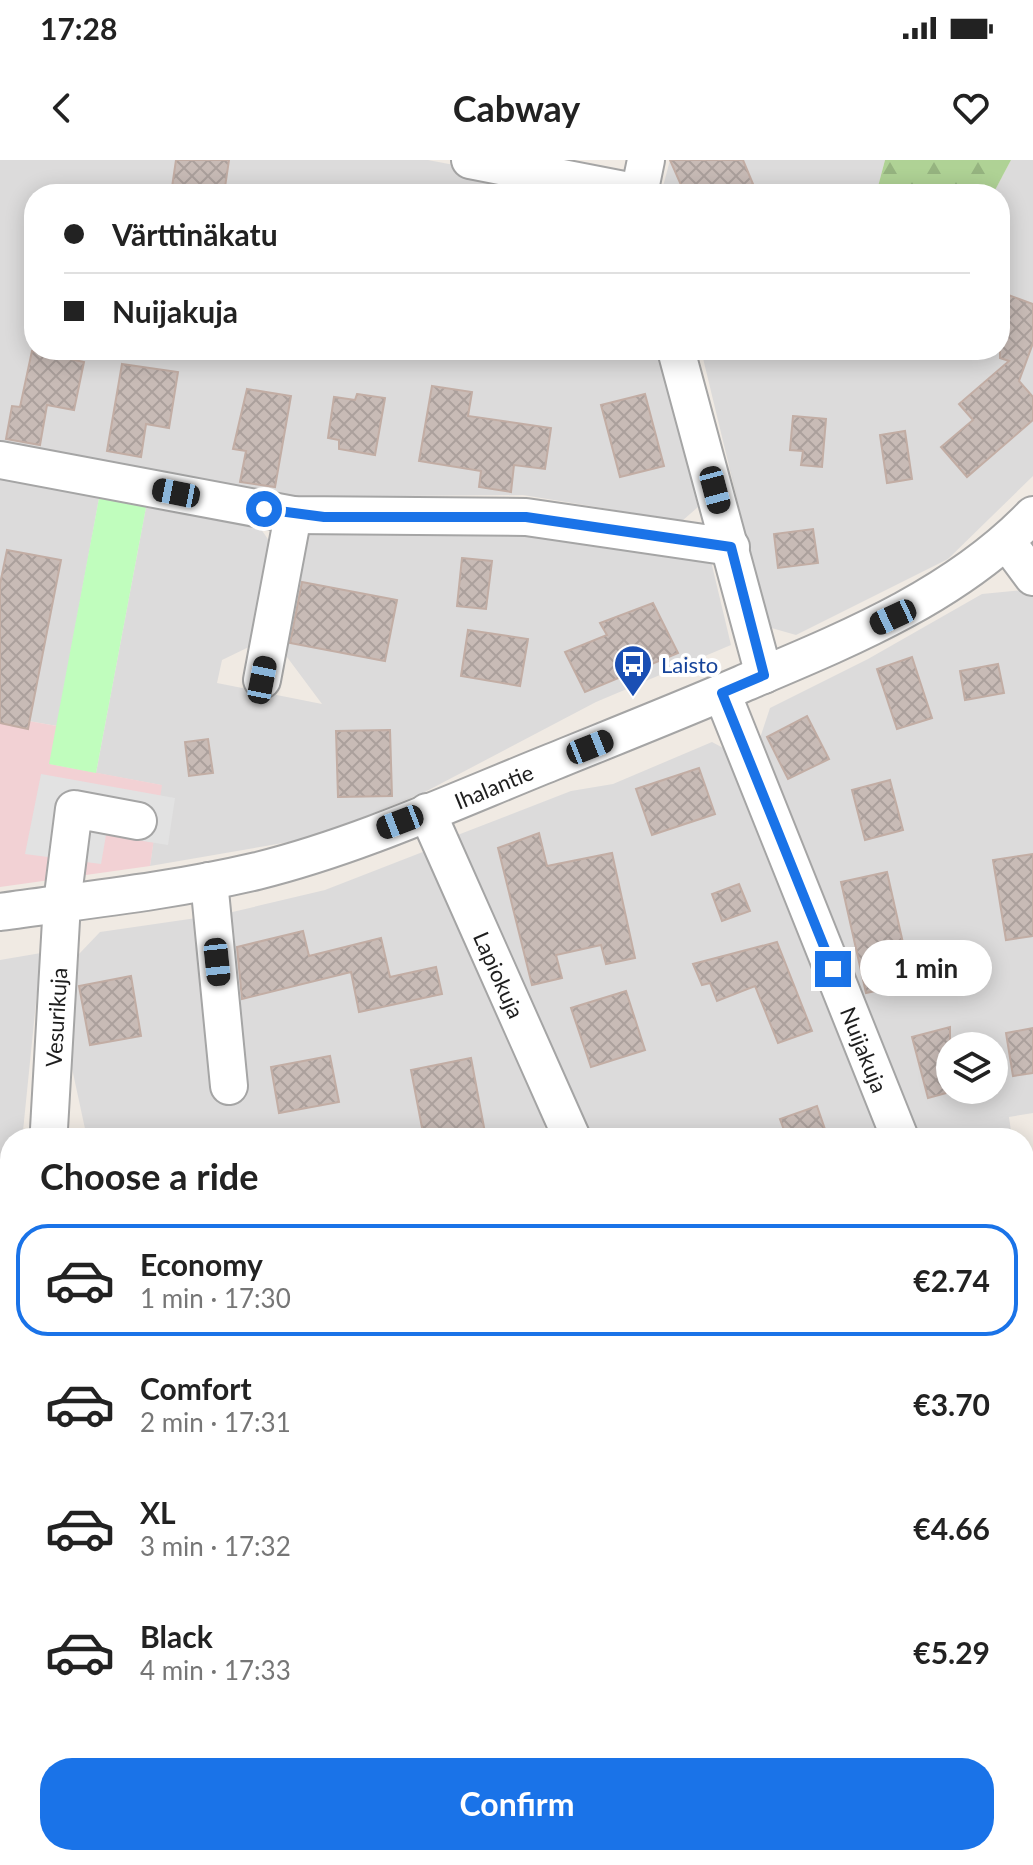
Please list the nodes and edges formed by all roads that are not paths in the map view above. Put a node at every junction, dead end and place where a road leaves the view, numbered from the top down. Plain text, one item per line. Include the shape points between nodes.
1 (470, 160) edge
2 (642, 182) edge
3 (679, 360) edge
4 (0, 460) edge
5 (293, 515) junction
6 (1033, 515) edge
7 (1007, 542) junction
8 (731, 547) junction
9 (1033, 577) edge
10 (764, 675) junction
11 (262, 680) dead end
12 (722, 693) junction
13 (427, 812) junction
14 (138, 821) dead end
15 (209, 881) junction
16 (62, 903) junction
17 (0, 912) edge
18 (229, 1086) dead end
19 (49, 1128) edge
20 (564, 1128) edge
21 (896, 1128) edge

1 - 2 street
3 - 8 street
4 - 5 street
5 - 8 street via 526,517
5 - 11 street
6 - 7 street, Ihalantie
7 - 9 street
7 - 10 street, Ihalantie via 893,617
8 - 10 street
10 - 12 street, Ihalantie
12 - 13 street, Ihalantie
12 - 21 street, Nuijakuja
13 - 15 street, Ihalantie via 319,853
13 - 20 street, Lapiokuja
14 - 16 street, Vesurikuja via 74,809
15 - 16 street, Ihalantie
15 - 18 street
16 - 17 street, Ihalantie
16 - 19 street, Vesurikuja

